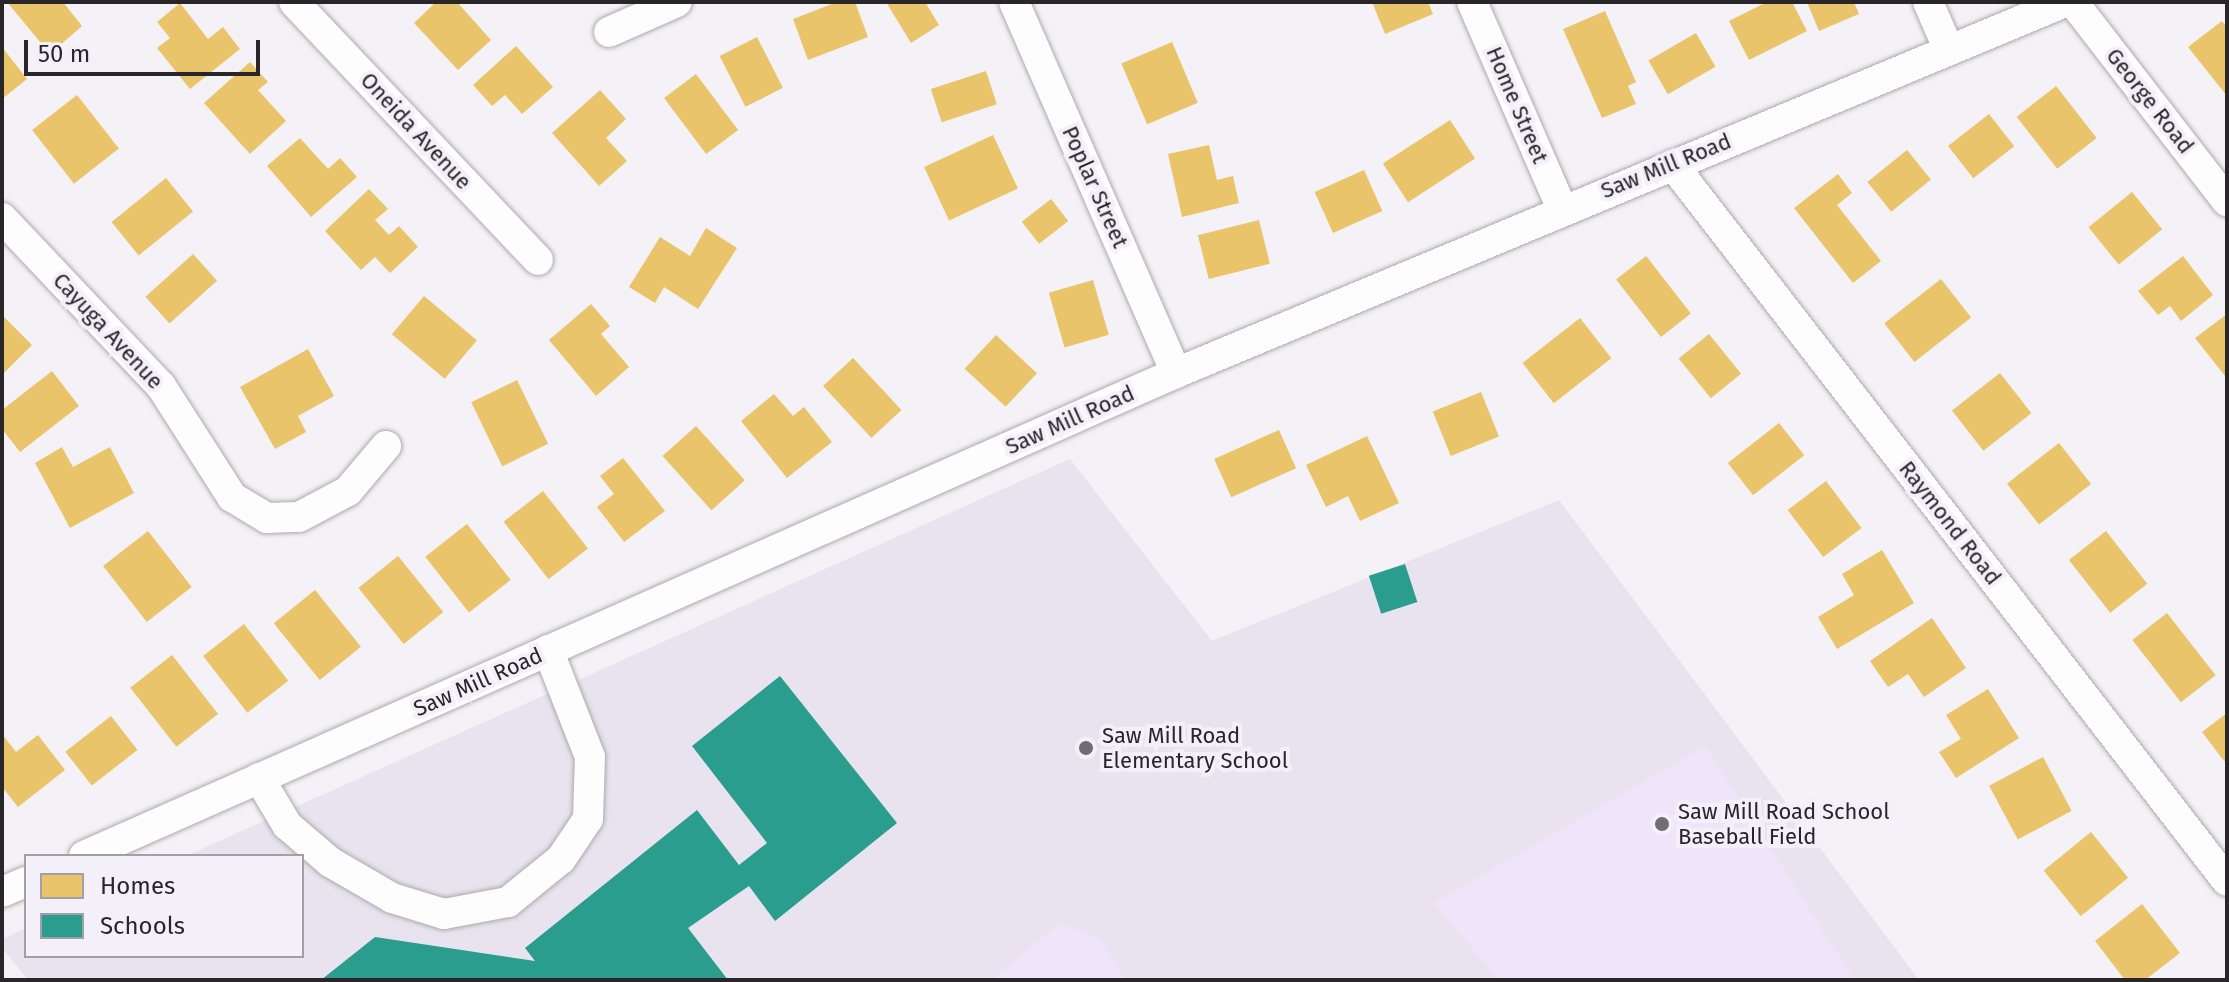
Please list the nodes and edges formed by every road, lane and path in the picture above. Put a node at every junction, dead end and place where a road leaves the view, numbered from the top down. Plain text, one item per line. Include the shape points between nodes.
1 (294, 2) edge
2 (677, 2) edge
3 (1014, 2) edge
4 (1472, 2) edge
5 (1928, 2) edge
6 (2065, 2) edge
7 (2073, 2) edge
8 (609, 32) dead end
9 (1948, 48) junction
10 (1673, 165) junction
11 (2227, 201) edge
12 (1561, 207) junction
13 (2, 218) edge
14 (538, 260) dead end
15 (1176, 373) junction
16 (386, 446) dead end
17 (548, 650) junction
18 (259, 778) junction
19 (88, 854) edge
20 (2227, 881) edge
21 (24, 883) edge
22 (2, 892) edge

1 - 14 street, Oneida Avenue
2 - 8 street
3 - 15 street, Poplar Street
4 - 12 street, Home Street
5 - 9 street
6 - 9 street, Saw Mill Road
7 - 11 street, George Road
9 - 10 street, Saw Mill Road
10 - 12 street, Saw Mill Road
10 - 20 street, Raymond Road
12 - 15 street, Saw Mill Road
13 - 16 street, Cayuga Avenue via 161,386 244,504 267,518 326,507
15 - 17 street, Saw Mill Road
17 - 18 street, Saw Mill Road
17 - 18 street via 590,757 588,819 561,859 508,902 444,914 392,898 330,862 287,825
18 - 19 street, Saw Mill Road
21 - 22 street

